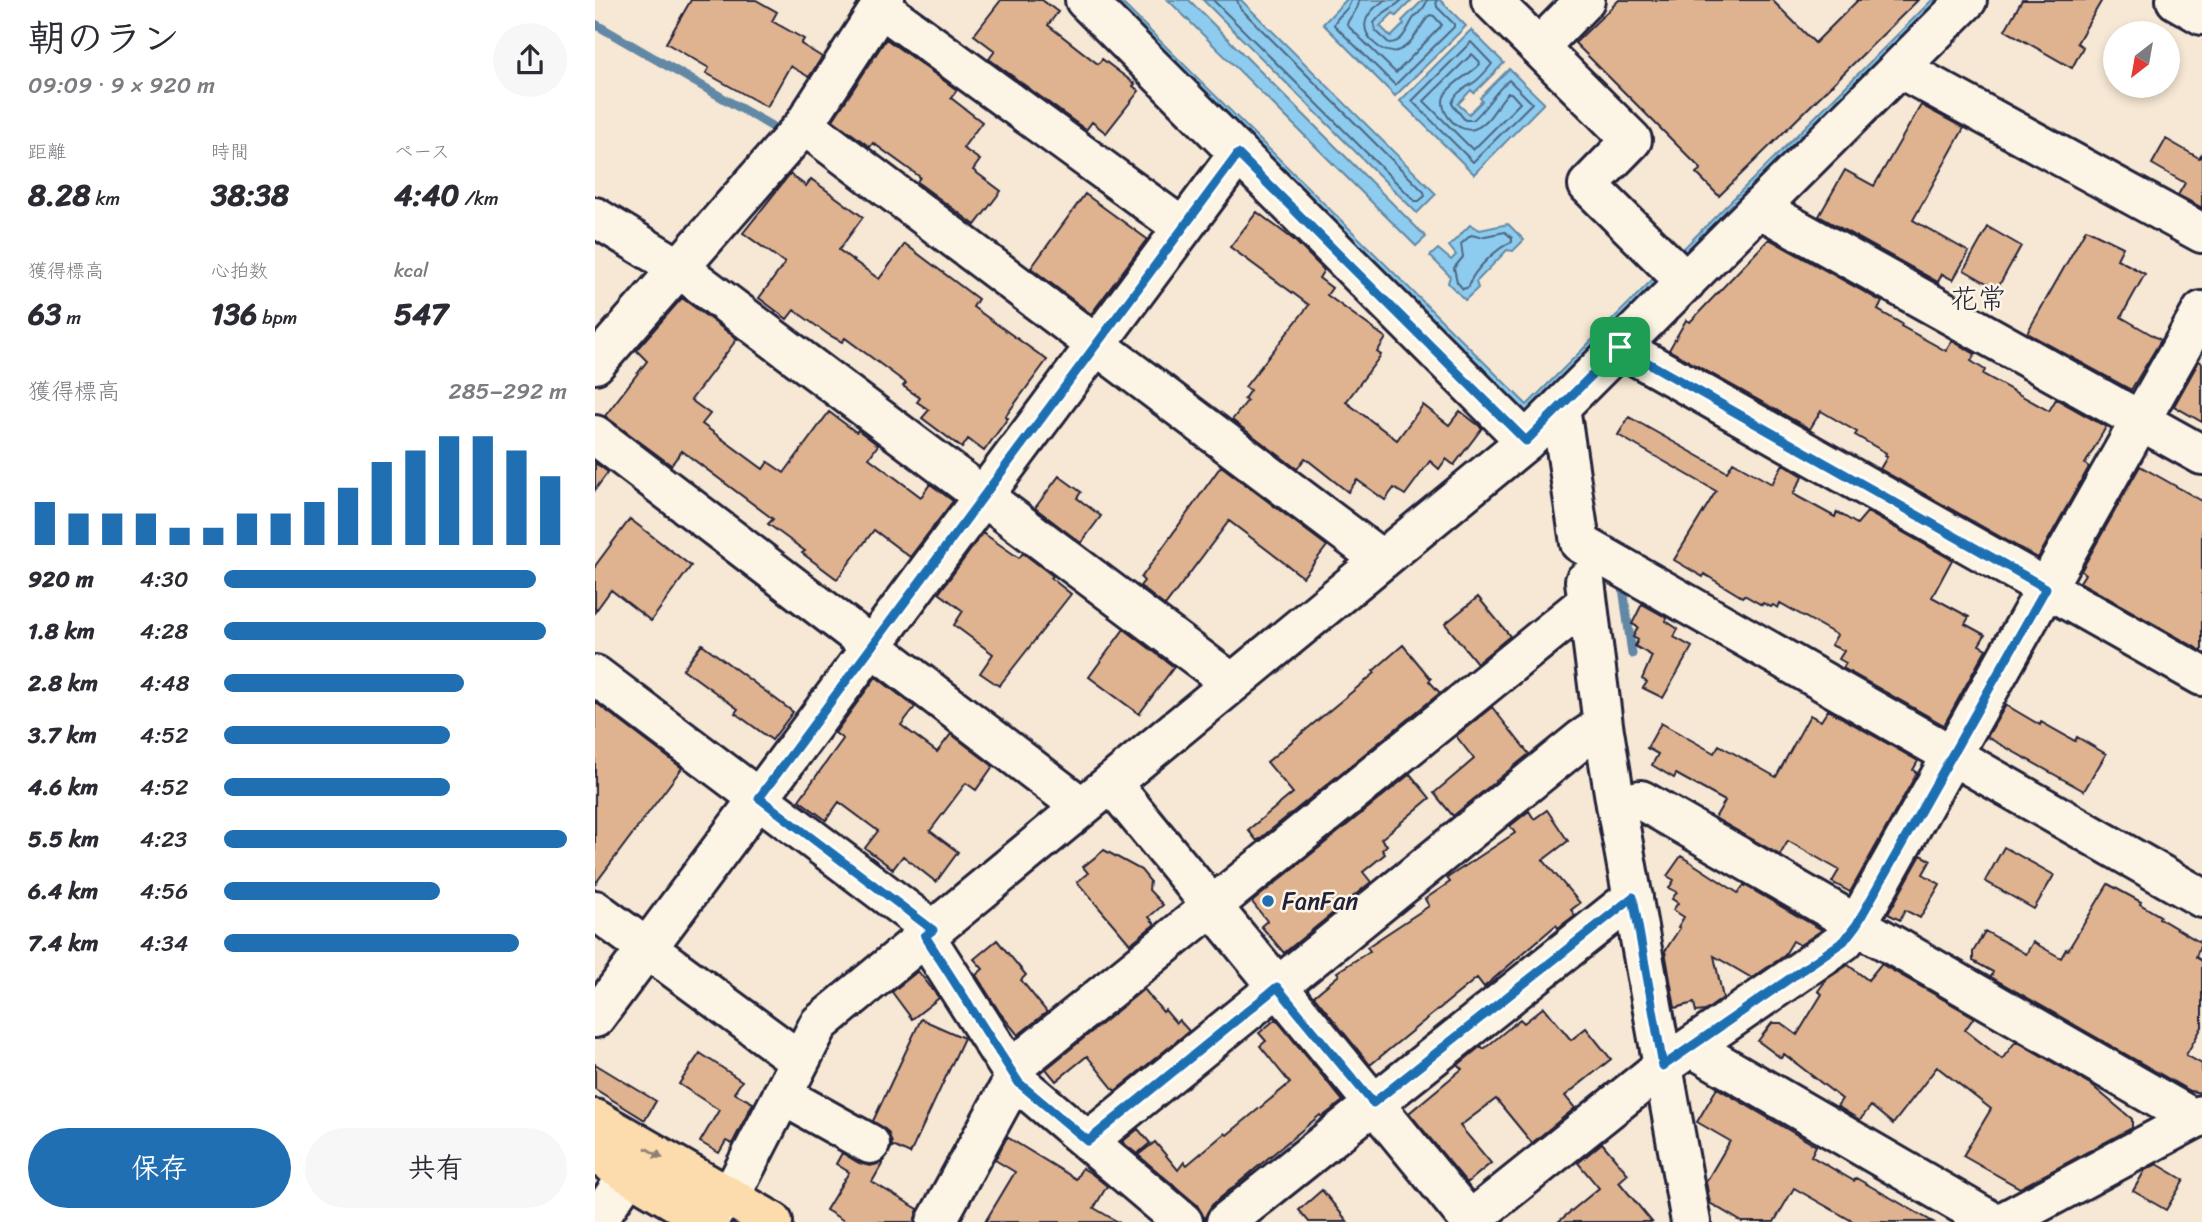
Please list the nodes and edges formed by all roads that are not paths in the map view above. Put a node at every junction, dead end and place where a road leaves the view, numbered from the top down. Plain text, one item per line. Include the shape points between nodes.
1 (1085, 0) edge
2 (1491, 0) edge
3 (1585, 0) edge
4 (1967, 0) edge
5 (2176, 0) edge
6 (882, 4) edge
7 (2202, 15) edge
8 (1539, 47) junction
9 (1899, 68) junction
10 (804, 125) junction
11 (1238, 154) junction
12 (1759, 208) junction
13 (595, 217) edge
14 (1183, 228) junction
15 (2202, 233) edge
16 (679, 268) junction
17 (1676, 272) junction
18 (2202, 311) edge
19 (1096, 345) junction
20 (1620, 347) junction
21 (595, 364) edge
22 (1560, 407) junction
23 (2141, 421) junction
24 (595, 435) edge
25 (1526, 441) junction
26 (2202, 455) edge
27 (984, 496) junction
28 (1580, 543) junction
29 (1382, 560) junction
30 (2046, 588) junction
31 (1587, 602) junction
32 (872, 646) junction
33 (595, 675) edge
34 (2202, 676) edge
35 (1232, 683) junction
36 (1603, 725) junction
37 (1952, 755) junction
38 (1111, 783) junction
39 (759, 798) junction
40 (1616, 805) junction
41 (1082, 807) junction
42 (1633, 897) junction
43 (2202, 898) edge
44 (1212, 906) junction
45 (595, 909) edge
46 (1857, 924) junction
47 (929, 933) junction
48 (647, 948) junction
49 (1277, 987) junction
50 (595, 1018) edge
51 (1677, 1056) junction
52 (800, 1061) junction
53 (1013, 1074) junction
54 (782, 1095) junction
55 (1373, 1103) junction
56 (2198, 1117) edge
57 (595, 1119) edge
58 (1088, 1141) junction
59 (870, 1144) dead end
60 (595, 1154) edge
61 (629, 1174) junction
62 (712, 1215) edge
63 (1469, 1221) edge
64 (596, 1222) edge
65 (773, 1222) edge
66 (936, 1222) edge
67 (1183, 1222) edge
68 (1226, 1222) edge
69 (1691, 1222) edge
70 (1993, 1222) edge
71 (2003, 1222) edge

1 - 11 street
2 - 8 street
3 - 8 street
4 - 9 street
5 - 7 street
6 - 10 street
6 - 14 street
8 - 17 street via 1632,140 1588,185
9 - 12 street
9 - 15 street
10 - 16 street
10 - 19 street
11 - 14 street
11 - 25 street
12 - 17 street
12 - 23 street
13 - 16 street
14 - 19 street
16 - 21 street
16 - 27 street
17 - 20 street
18 - 23 street
19 - 27 street
19 - 29 street
20 - 22 street
20 - 30 street
22 - 25 street
22 - 28 street
23 - 26 street
23 - 30 street
24 - 32 street
25 - 29 street
27 - 32 street
27 - 35 street
28 - 31 street
28 - 37 street
29 - 35 street
30 - 34 street
30 - 37 street
31 - 36 street
31 - 44 street
32 - 39 street
32 - 41 street
33 - 39 street
35 - 38 street
36 - 40 street
36 - 49 street
37 - 43 street
37 - 46 street
38 - 41 street
38 - 44 street
39 - 47 street
39 - 48 street
40 - 42 street
40 - 46 street via 1641,800
41 - 47 street
42 - 51 street
42 - 55 street
44 - 49 street
44 - 53 street
45 - 48 street
46 - 51 street via 1844,941
46 - 56 street
47 - 52 street via 819,1024
47 - 53 street
48 - 50 street
48 - 52 street
49 - 55 street
49 - 58 street
51 - 63 street
51 - 69 street
51 - 70 street
52 - 54 street
53 - 58 street
53 - 66 street
54 - 59 street
54 - 62 street
55 - 63 street
55 - 68 street
56 - 71 street
57 -> 62 main road
58 - 67 street
60 - 61 main road
61 - 62 main road
61 - 64 street
62 - 65 main road

